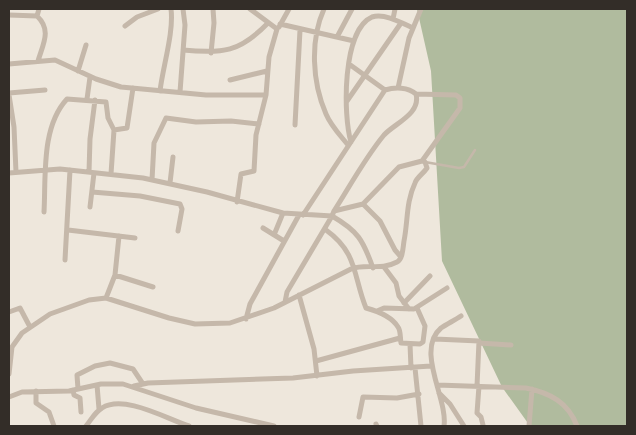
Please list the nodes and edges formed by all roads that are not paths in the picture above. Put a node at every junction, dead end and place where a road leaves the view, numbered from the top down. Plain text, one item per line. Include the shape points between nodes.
1 (39, 9) edge
2 (158, 9) edge
3 (171, 9) edge
4 (183, 9) edge
5 (213, 9) edge
6 (250, 9) edge
7 (289, 9) edge
8 (324, 9) edge
9 (352, 9) edge
10 (395, 9) edge
11 (421, 9) edge
12 (9, 15) edge
13 (37, 16) junction
14 (393, 19) junction
15 (268, 23) junction
16 (401, 23) junction
17 (125, 26) dead end
18 (279, 27) junction
19 (413, 28) junction
20 (300, 30) junction
21 (315, 33) junction
22 (337, 37) junction
23 (354, 41) junction
24 (86, 45) dead end
25 (183, 50) junction
26 (211, 53) junction
27 (38, 61) junction
28 (9, 64) edge
29 (349, 64) junction
30 (78, 71) junction
31 (267, 71) junction
32 (365, 76) junction
33 (90, 77) junction
34 (230, 80) dead end
35 (133, 88) junction
36 (398, 88) junction
37 (45, 90) dead end
38 (385, 90) junction
39 (160, 91) junction
40 (180, 92) junction
41 (9, 94) edge
42 (416, 94) junction
43 (266, 95) junction
44 (87, 99) junction
45 (95, 100) junction
46 (347, 101) junction
47 (259, 124) junction
48 (295, 125) dead end
49 (114, 130) junction
50 (12, 134) edge
51 (350, 143) junction
52 (475, 150) dead end
53 (173, 157) dead end
54 (424, 162) junction
55 (46, 169) junction
56 (70, 170) junction
57 (9, 172) edge
58 (16, 172) junction
59 (92, 173) junction
60 (110, 174) junction
61 (152, 180) junction
62 (170, 184) junction
63 (92, 192) junction
64 (237, 202) junction
65 (362, 204) junction
66 (90, 207) dead end
67 (44, 212) dead end
68 (283, 213) junction
69 (333, 213) junction
70 (301, 215) junction
71 (263, 228) dead end
72 (68, 230) junction
73 (326, 230) junction
74 (178, 231) dead end
75 (274, 235) junction
76 (119, 236) junction
77 (135, 238) dead end
78 (284, 241) junction
79 (401, 257) junction
80 (66, 260) dead end
81 (355, 267) junction
82 (384, 267) junction
83 (373, 268) junction
84 (115, 275) junction
85 (430, 276) dead end
86 (153, 287) dead end
87 (447, 288) dead end
88 (299, 294) junction
89 (106, 298) junction
90 (285, 302) junction
91 (404, 303) junction
92 (418, 308) junction
93 (409, 309) junction
94 (377, 311) junction
95 (9, 312) edge
96 (461, 316) dead end
97 (246, 319) junction
98 (30, 327) junction
99 (400, 338) junction
100 (435, 339) junction
101 (479, 343) junction
102 (410, 344) junction
103 (511, 345) dead end
104 (316, 361) junction
105 (431, 366) junction
106 (413, 368) junction
107 (9, 374) edge
108 (317, 376) junction
109 (143, 384) junction
110 (437, 384) junction
111 (97, 385) junction
112 (134, 386) junction
113 (478, 386) junction
114 (75, 389) junction
115 (532, 389) junction
116 (36, 391) junction
117 (439, 392) junction
118 (419, 394) junction
119 (9, 397) edge
120 (99, 410) junction
121 (81, 412) dead end
122 (359, 417) dead end
123 (262, 425) edge
124 (483, 425) edge
125 (54, 426) edge
126 (86, 426) edge
127 (190, 426) edge
128 (274, 426) edge
129 (421, 426) edge
130 (444, 426) edge
131 (464, 426) edge
132 (529, 426) edge
133 (577, 426) edge

1 - 13 street
2 - 17 street via 137,17
3 - 39 street via 172,22
4 - 25 street via 186,25
5 - 26 street
6 - 15 street
7 - 18 street
8 - 21 street
9 - 22 street
10 - 14 street
11 - 19 street
12 - 13 street
13 - 27 street via 45,23 47,32
14 - 16 street
14 - 23 street via 374,17 367,21
15 - 18 street
15 - 26 street via 244,44
16 - 19 street
16 - 32 street
18 - 20 street
18 - 31 street
19 - 36 street
20 - 21 street
20 - 48 street
21 - 22 street
21 - 51 street via 315,60 322,104 330,121
22 - 23 street
23 - 29 street
24 - 30 street
25 - 26 street
25 - 40 street
27 - 28 street
27 - 30 street via 55,60
29 - 32 street
29 - 46 street
30 - 33 street
31 - 34 street
31 - 43 street
32 - 38 street
32 - 46 street
33 - 35 street via 121,88
33 - 44 street
35 - 39 street
35 - 49 street via 127,128
36 - 38 street
36 - 42 street
37 - 41 street
38 - 51 street
39 - 40 street
40 - 43 street
41 - 50 street
42 - 54 street via 450,94 460,98 461,103
42 - 69 street via 416,105 385,135
43 - 47 street
44 - 45 street
44 - 55 street via 66,100 52,128
45 - 49 street via 106,102
45 - 59 street via 90,139
46 - 51 street
47 - 61 street via 166,118 154,143
47 - 64 street via 254,171 241,174
49 - 60 street
50 - 58 street
51 - 70 street
52 - 54 lane via 460,168
53 - 62 street
54 - 65 street via 399,167
54 - 79 street via 426,168 415,182 408,204
55 - 56 street
55 - 58 street
55 - 67 street
56 - 59 street
56 - 72 street
57 - 58 street
59 - 60 street
59 - 63 street
60 - 61 street
61 - 62 street
62 - 64 street
63 - 66 street
63 - 74 street via 140,196 180,204
64 - 68 street
65 - 69 street
65 - 79 street via 380,221
68 - 70 street
68 - 75 street
69 - 70 street
69 - 73 street
69 - 83 street via 357,232
70 - 78 street
71 - 75 street
72 - 76 street
72 - 80 street
73 - 81 street via 345,247
73 - 90 street via 287,292
75 - 78 street
76 - 77 street
76 - 84 street
78 - 97 street via 250,304
79 - 82 street via 398,262
81 - 83 street
81 - 88 street
81 - 94 street via 365,306
82 - 83 street
82 - 91 street
84 - 86 street
84 - 89 street
85 - 91 street
87 - 92 street
88 - 90 street
88 - 104 street
89 - 97 street via 195,324
89 - 98 street via 78,303 50,314
90 - 97 street
91 - 93 street
92 - 93 street
92 - 102 street via 425,326 425,338 420,344
93 - 94 street via 384,308
94 - 99 street via 398,326
95 - 98 street via 20,308
96 - 100 street via 440,329
98 - 107 street via 13,342
99 - 102 street via 402,343
99 - 104 street
100 - 101 street via 477,340
100 - 105 street
101 - 103 street
101 - 113 street
102 - 106 street
104 - 108 street
105 - 106 street
105 - 110 street
106 - 108 street
106 - 118 street
108 - 109 street
109 - 112 street
109 - 114 street via 133,369 110,363 79,373
110 - 113 street
110 - 117 street
111 - 112 street
111 - 114 street
111 - 120 street
112 - 123 street via 196,408
113 - 115 street
113 - 124 street via 477,413
114 - 116 street
114 - 121 street
115 - 132 street
115 - 133 street via 547,393 565,405
116 - 119 street
116 - 125 street via 36,403 49,412
117 - 130 street via 445,415
117 - 131 street
118 - 122 street via 397,398 363,397
118 - 129 street
120 - 126 street
120 - 127 street via 111,404 125,404
123 - 128 street

